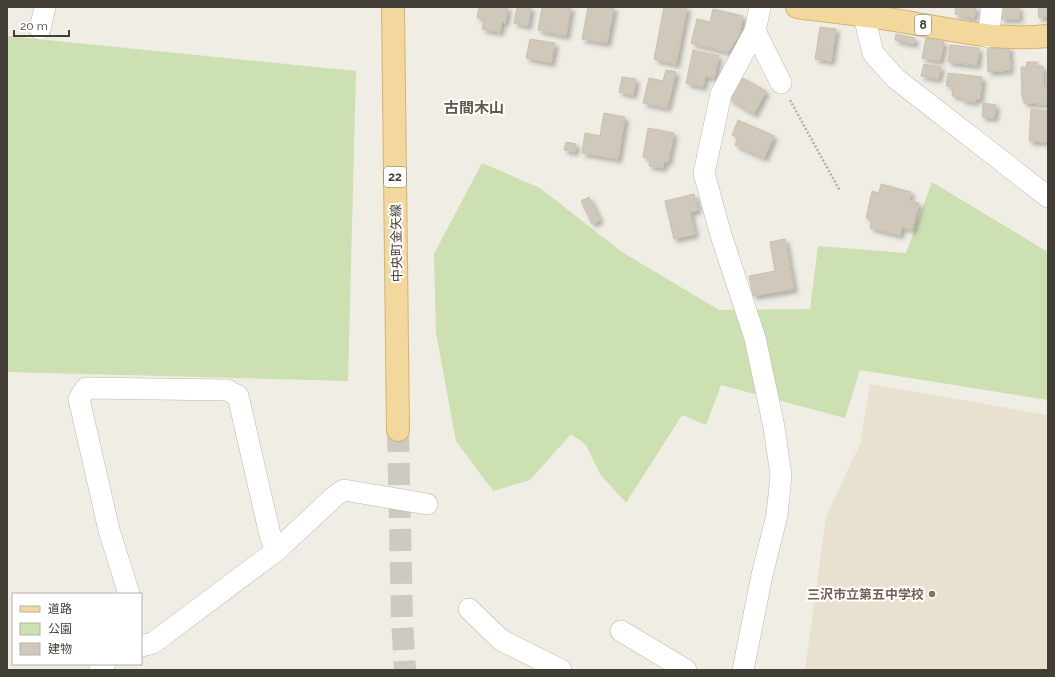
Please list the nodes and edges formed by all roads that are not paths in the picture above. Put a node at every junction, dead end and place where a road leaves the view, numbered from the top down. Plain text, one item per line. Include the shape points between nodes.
1 (45, 7) edge
2 (392, 7) edge
3 (760, 7) edge
4 (797, 7) edge
5 (992, 7) edge
6 (864, 11) edge
7 (40, 29) dead end
8 (755, 31) junction
9 (1048, 36) edge
10 (988, 37) junction
11 (781, 83) road end
12 (1048, 197) edge
13 (398, 430) tunnel mouth
14 (427, 504) dead end
15 (276, 550) junction
16 (128, 593) edge
17 (469, 609) dead end
18 (621, 631) dead end
19 (142, 642) edge
20 (561, 670) edge
21 (686, 670) edge
22 (743, 670) edge

1 - 7 street
2 - 13 main road, 中央町金矢線 / 22
3 - 8 street
4 - 6 main road, 8
5 - 10 street
6 - 10 main road, 8
6 - 12 street via 873,53 896,78
8 - 11 street
8 - 22 street via 721,94 704,173 720,232 755,338 774,428 780,475 777,515
9 - 10 main road, 8
14 - 15 street via 344,490
15 - 16 street via 270,535 238,396 227,390 86,388 79,399 109,530
15 - 19 street via 153,643
17 - 20 street via 501,640
18 - 21 street

